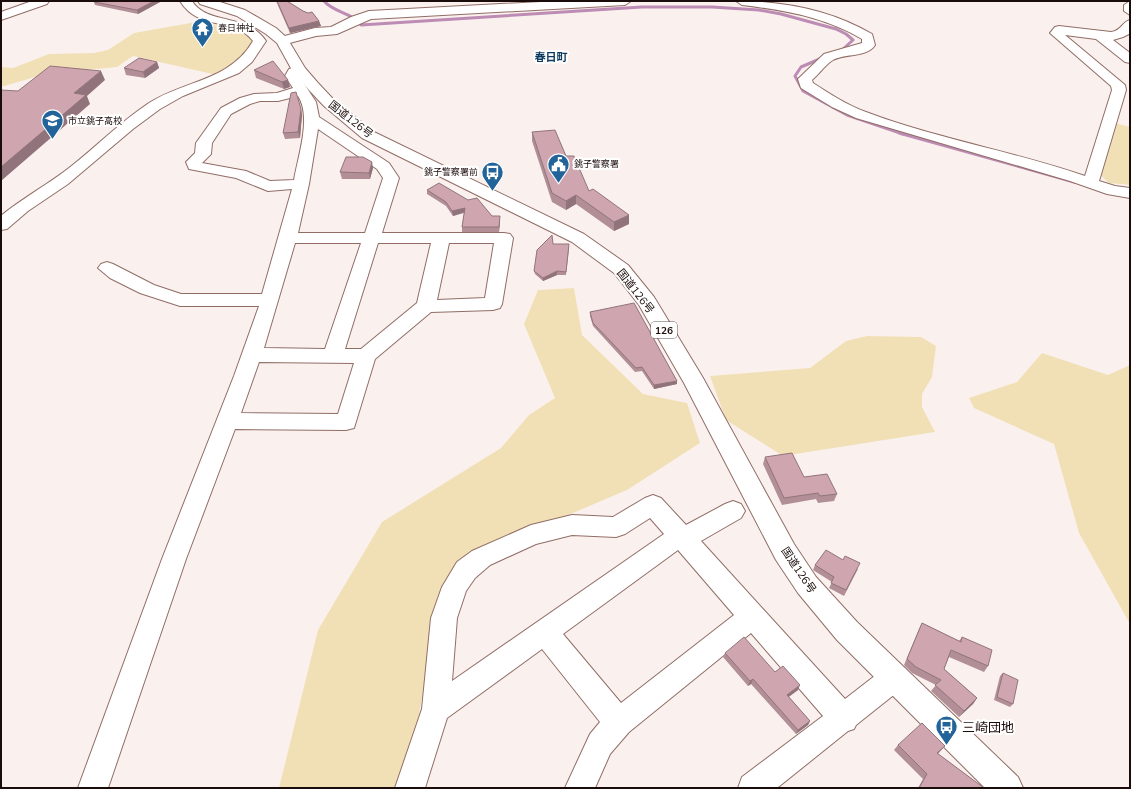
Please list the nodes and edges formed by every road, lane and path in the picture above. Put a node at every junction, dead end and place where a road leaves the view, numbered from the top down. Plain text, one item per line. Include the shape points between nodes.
1 (43, 1) edge
2 (186, 1) edge
3 (204, 1) edge
4 (625, 1) edge
5 (742, 1) edge
6 (582, 3) edge
7 (1130, 5) edge
8 (1130, 11) edge
9 (1, 16) edge
10 (1130, 24) edge
11 (1100, 36) junction
12 (282, 41) junction
13 (1130, 59) edge
14 (301, 80) junction
15 (312, 119) junction
16 (1091, 182) junction
17 (301, 184) junction
18 (1130, 193) edge
19 (1, 225) edge
20 (288, 238) junction
21 (441, 238) junction
22 (371, 239) junction
23 (106, 268) dead end
24 (270, 300) junction
25 (426, 306) junction
26 (252, 355) junction
27 (333, 356) junction
28 (366, 356) junction
29 (227, 421) junction
30 (733, 511) dead end
31 (681, 537) junction
32 (751, 618) junction
33 (544, 632) junction
34 (895, 678) junction
35 (436, 709) junction
36 (844, 719) junction
37 (619, 722) junction
38 (93, 788) edge
39 (410, 788) edge
40 (580, 788) edge
41 (753, 788) edge
42 (1007, 788) edge

1 - 9 street
2 - 19 street via 187,6 197,13 244,26 256,34 260,41 252,54 241,66 223,77 196,85 151,108 63,181
3 - 12 highway, 国道126号 / 126 via 241,13 258,22
4 - 6 street
5 - 16 street via 823,18 853,28 868,37 869,45 829,57 805,79 806,85 836,104 908,130
6 - 12 street via 369,16 354,20 333,31 301,35
7 - 8 street
10 - 11 street via 1124,32
11 - 13 street
11 - 16 street via 1059,30 1056,33 1118,85 1119,90
12 - 14 highway, 国道126号 / 126
14 - 15 street
14 - 17 street via 278,97 258,97 226,111 204,143 202,154 194,162 195,166 240,174 268,186
14 - 34 highway, 国道126号 / 126 via 368,135 578,238 621,269 647,302 691,376 785,552 824,607
15 - 17 street
15 - 22 street via 383,166 391,178
16 - 18 street via 1113,192
17 - 20 street
20 - 22 street
20 - 24 street
21 - 22 street
21 - 25 street
21 - 25 street via 504,238 493,304
22 - 27 street
23 - 24 street via 147,289 180,300
24 - 26 street
25 - 28 street
26 - 27 street
26 - 29 street
27 - 28 street
28 - 29 street via 346,422
29 - 38 street
30 - 31 street
31 - 32 street
31 - 33 street
31 - 35 street via 653,505 616,527 572,525 532,535 482,558 466,570 459,581 444,618
32 - 36 street
32 - 37 street
33 - 35 street
33 - 37 street
34 - 36 street
34 - 42 highway, 国道126号 / 126
35 - 39 street
36 - 41 street
37 - 40 street via 600,744

